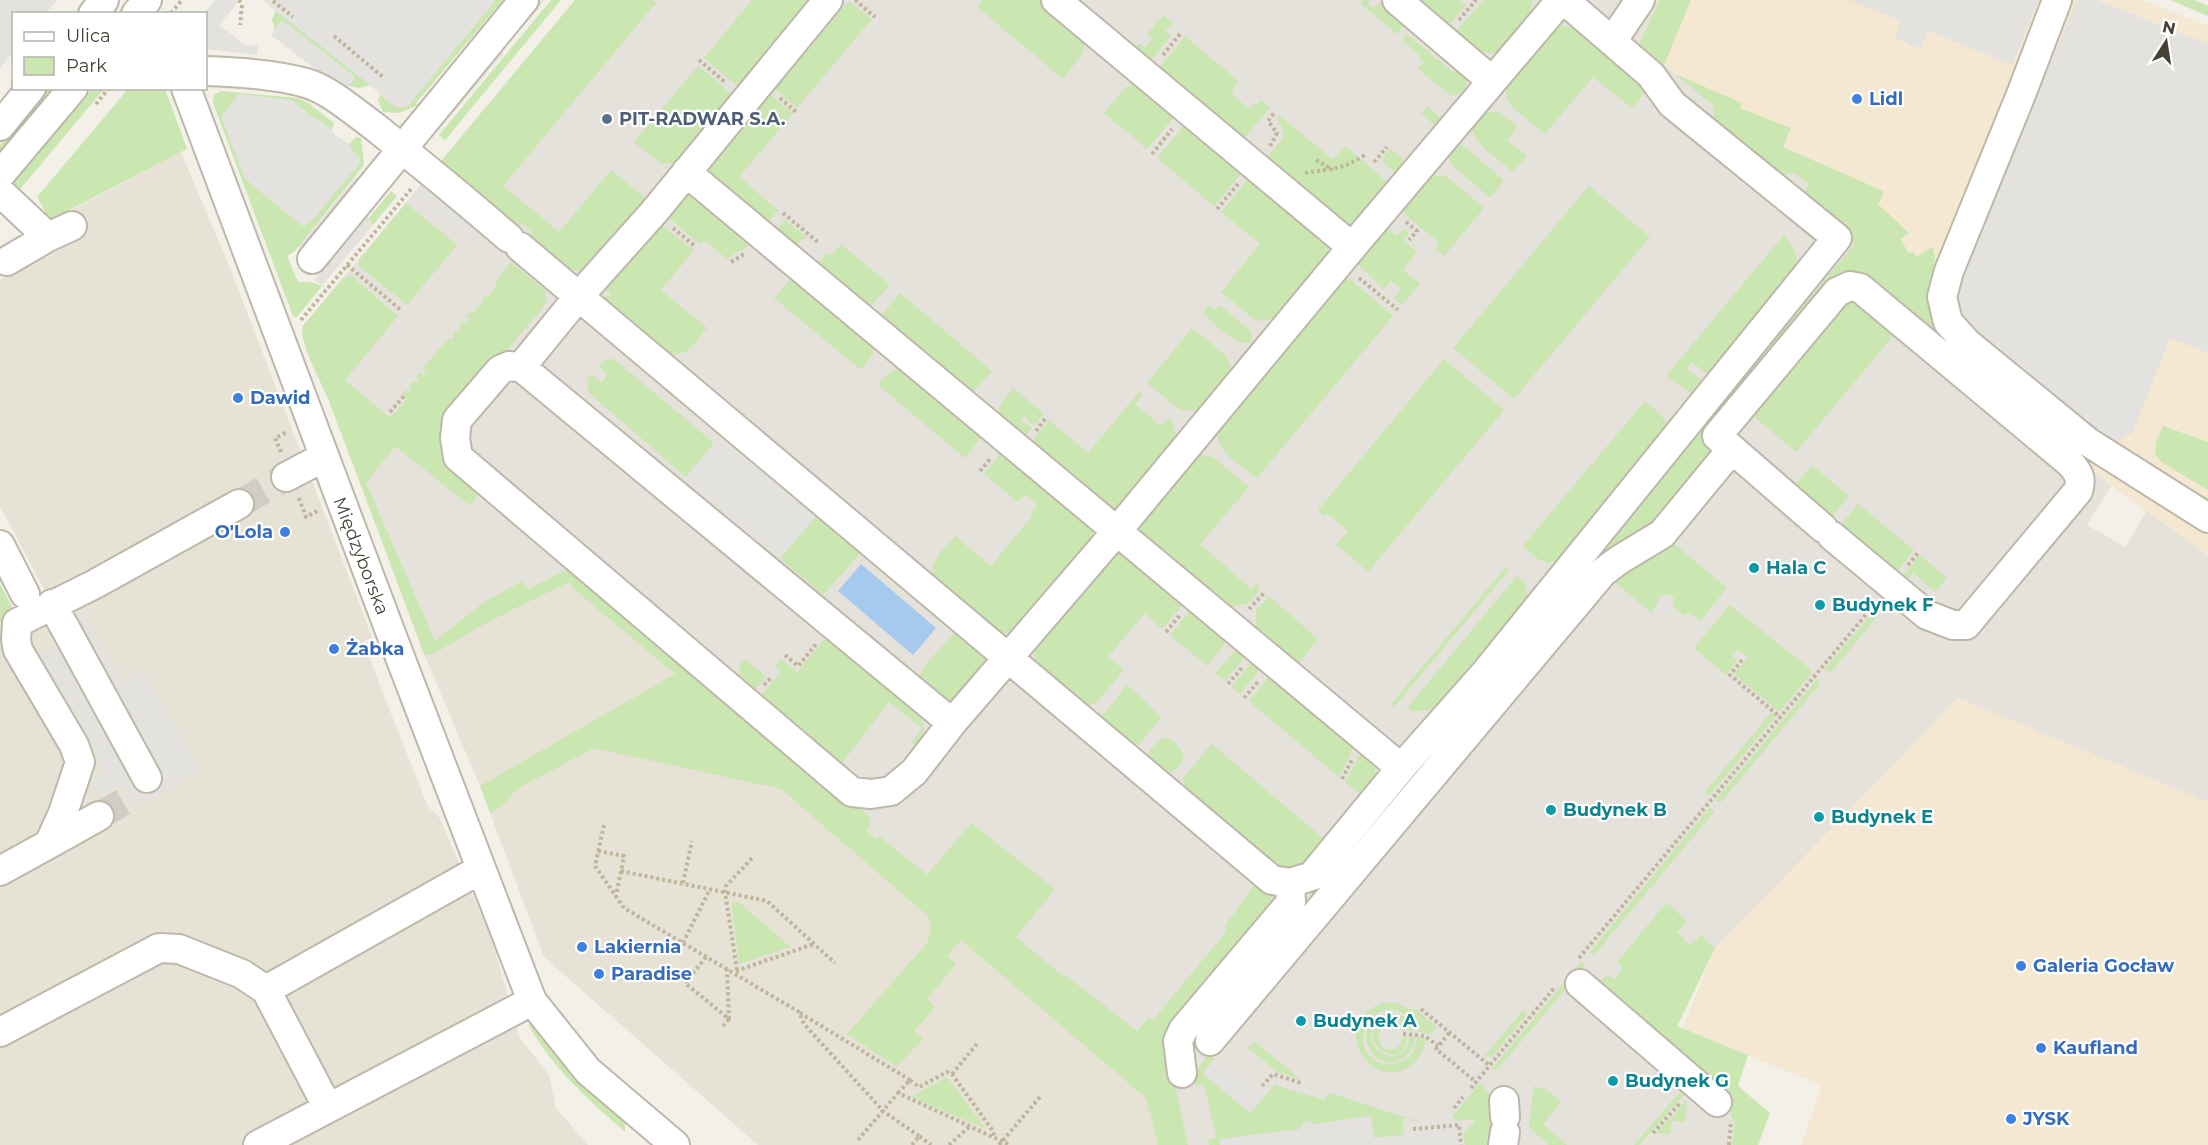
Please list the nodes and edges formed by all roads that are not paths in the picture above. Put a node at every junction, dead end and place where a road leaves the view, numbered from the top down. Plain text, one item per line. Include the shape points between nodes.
1 (104, 0) edge
2 (147, 0) edge
3 (524, 0) edge
4 (828, 0) edge
5 (1056, 0) edge
6 (1397, 0) edge
7 (1563, 0) edge
8 (1640, 0) edge
9 (2057, 0) edge
10 (95, 12) edge
11 (138, 12) edge
12 (1613, 40) junction
13 (207, 71) edge
14 (1492, 81) junction
15 (29, 90) edge
16 (71, 90) edge
17 (187, 90) edge
18 (0, 126) edge
19 (402, 149) junction
20 (686, 172) junction
21 (0, 175) edge
22 (0, 192) edge
23 (1346, 255) junction
24 (312, 259) dead end
25 (7, 261) dead end
26 (579, 296) junction
27 (521, 367) junction
28 (1732, 449) junction
29 (324, 457) junction
30 (286, 477) tunnel mouth
31 (239, 504) tunnel mouth
32 (2208, 518) edge
33 (1117, 531) junction
34 (0, 545) edge
35 (25, 594) dead end
36 (52, 604) junction
37 (1007, 659) junction
38 (952, 723) junction
39 (1401, 768) junction
40 (147, 778) dead end
41 (99, 816) tunnel mouth
42 (49, 844) junction
43 (481, 869) junction
44 (0, 871) edge
45 (1290, 882) junction
46 (1571, 976) road end
47 (266, 990) junction
48 (532, 1001) junction
49 (0, 1032) edge
50 (1210, 1041) dead end
51 (1182, 1073) dead end
52 (1708, 1095) road end
53 (328, 1108) junction
54 (258, 1145) edge
55 (675, 1145) edge

1 - 10 street
2 - 11 street
3 - 19 street
4 - 20 street
5 - 23 street via 1254,165
6 - 14 street
7 - 12 street
7 - 14 street
8 - 12 street
9 - 32 street via 1948,271 1942,297 1948,322 1967,343 2088,442
12 - 39 street via 1652,75 1672,104 1837,238 1486,672
13 - 19 street via 308,83 356,112
14 - 23 street
15 - 18 street
16 - 21 street
17 - 29 street, Międzyborska
19 - 24 street
19 - 26 street
20 - 26 street
20 - 33 street
22 - 25 street via 60,231
23 - 33 street
26 - 27 street
26 - 37 street
27 - 38 street
27 - 38 street via 500,370 457,420 458,457 852,792 891,791 914,772
28 - 28 street via 1717,436 1837,292 1850,286 1860,288 2078,471 2081,481 2078,491 1966,625 1953,625 1927,615
28 - 50 street via 1662,534 1603,572
29 - 30 street
29 - 43 street, Międzyborska
31 - 36 street
33 - 37 street
33 - 39 street
34 - 35 street
36 - 40 street
36 - 42 street via 17,623 15,633 18,650 80,762
37 - 38 street
37 - 45 street via 1272,880
39 - 45 street via 1312,876
41 - 42 street
42 - 44 street
43 - 47 street
43 - 48 street, Międzyborska
45 - 51 street via 1291,902 1183,1030 1178,1041
46 - 52 street
47 - 49 street via 242,974 179,949 159,948
47 - 53 street
48 - 53 street
48 - 55 street, Międzyborska via 588,1071
53 - 54 street

